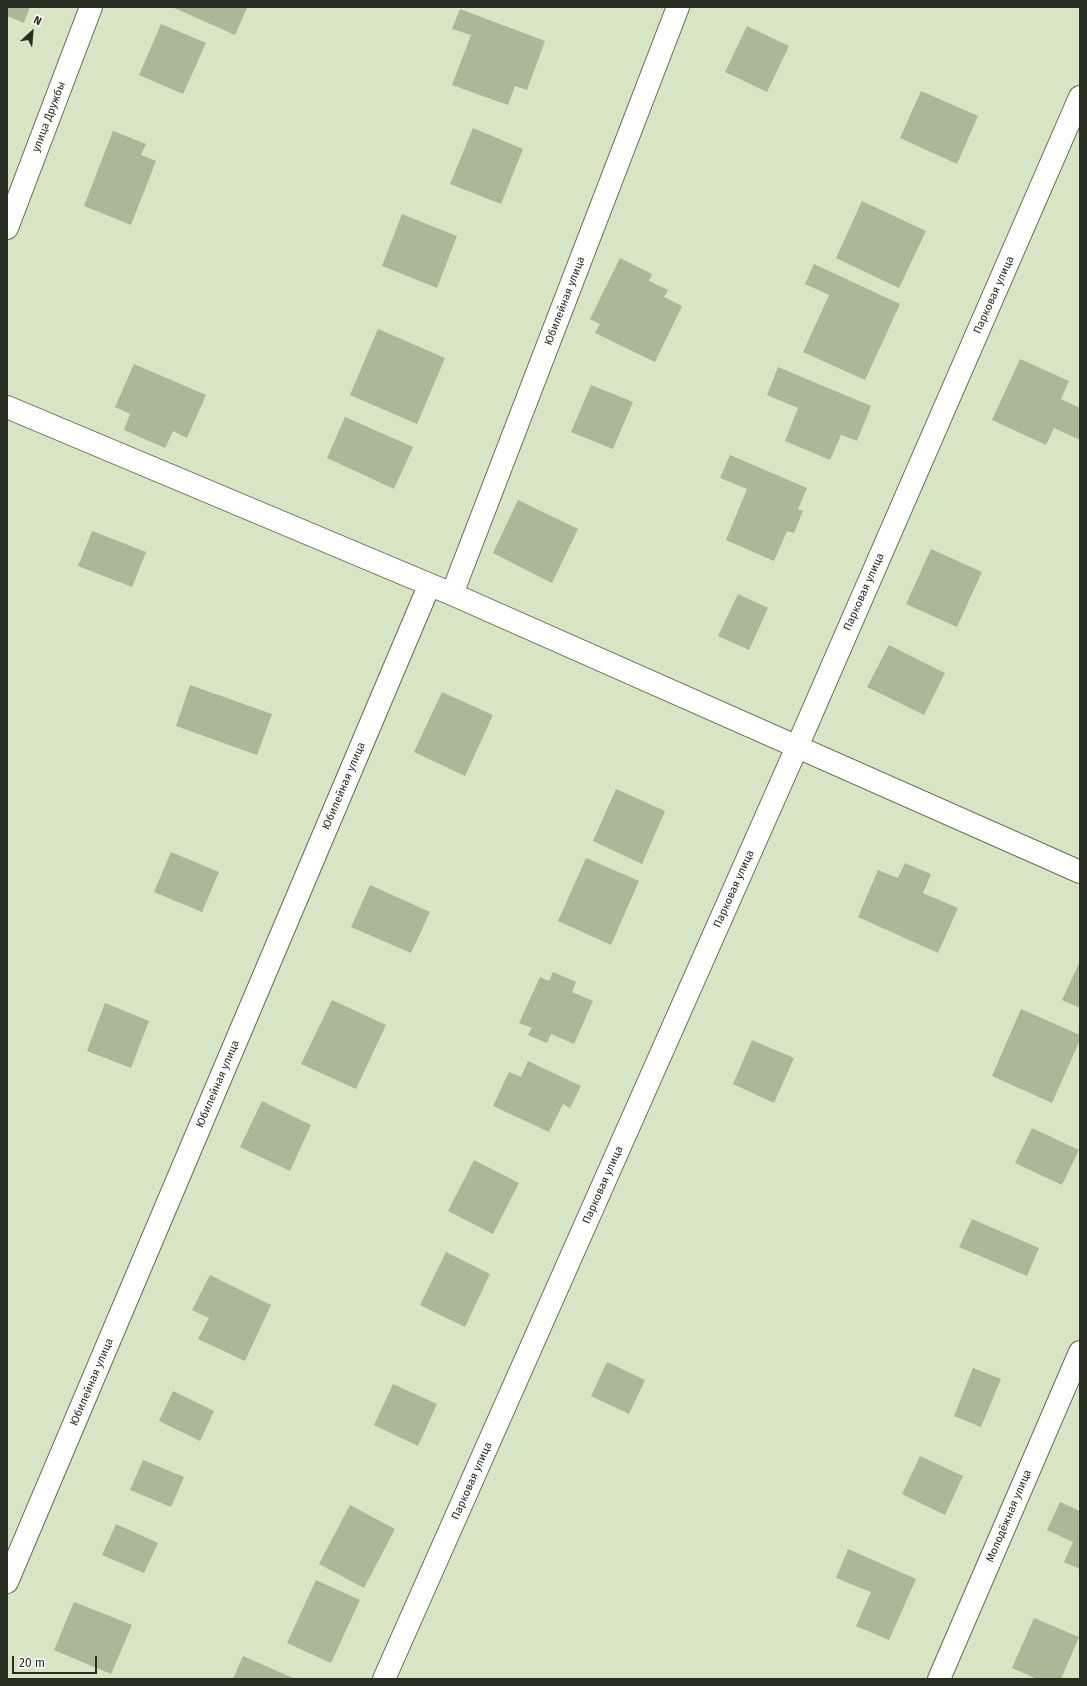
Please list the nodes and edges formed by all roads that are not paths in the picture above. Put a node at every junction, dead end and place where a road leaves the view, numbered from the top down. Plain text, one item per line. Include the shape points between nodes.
1 (91, 7) edge
2 (678, 7) edge
3 (1080, 97) edge
4 (7, 228) edge
5 (7, 407) edge
6 (429, 586) junction
7 (452, 594) junction
8 (797, 747) junction
9 (1080, 872) edge
10 (1080, 1352) edge
11 (7, 1582) edge
12 (384, 1679) edge
13 (939, 1679) edge

1 - 4 street, улица Дружбы
2 - 7 street, Юбилейная улица
3 - 8 street, Парковая улица
5 - 6 street
6 - 7 street
6 - 11 street, Юбилейная улица
7 - 8 street
8 - 9 street
8 - 12 street, Парковая улица
10 - 13 street, Молодёжная улица

